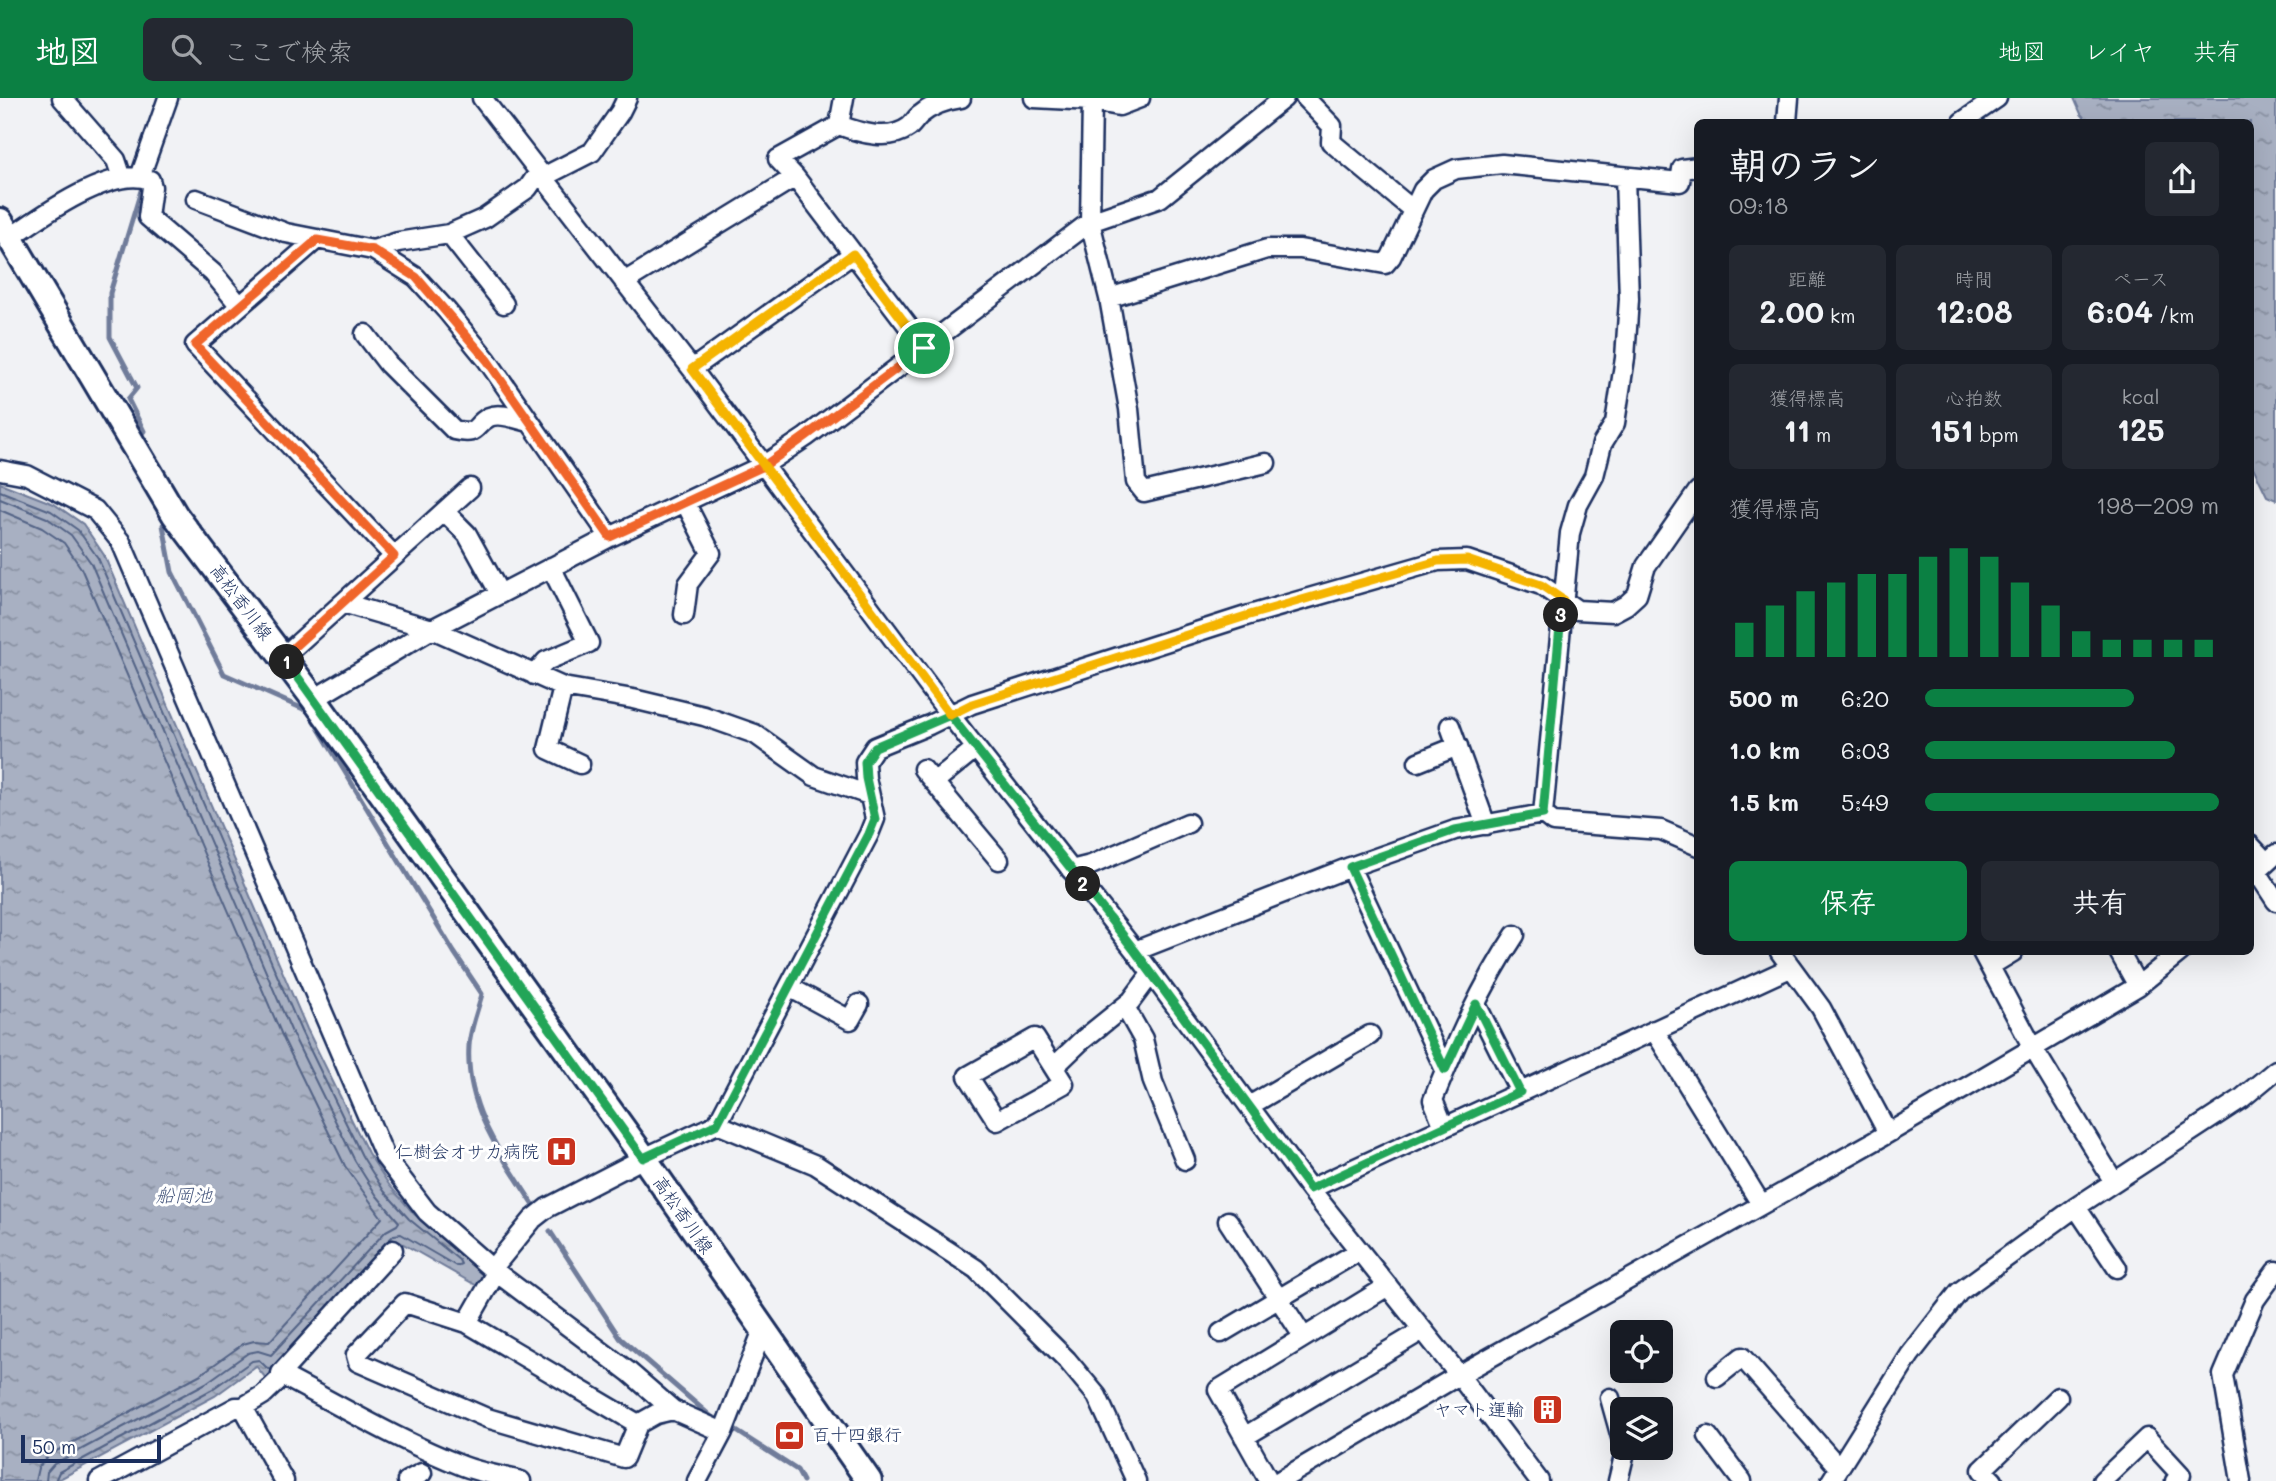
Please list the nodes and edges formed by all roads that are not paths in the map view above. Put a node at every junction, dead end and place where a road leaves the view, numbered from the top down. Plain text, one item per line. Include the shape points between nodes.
1 (62, 98) edge
2 (168, 98) edge
3 (482, 98) edge
4 (627, 98) edge
5 (844, 98) edge
6 (961, 98) edge
7 (1034, 98) edge
8 (1140, 98) edge
9 (1284, 98) edge
10 (1305, 98) edge
11 (1997, 98) edge
12 (1790, 99) edge
13 (1091, 101) junction
14 (1787, 119) edge
15 (1966, 119) edge
16 (839, 125) junction
17 (1694, 168) edge
18 (541, 175) junction
19 (794, 177) junction
20 (1626, 177) junction
21 (139, 178) junction
22 (195, 199) dead end
23 (1413, 210) junction
24 (1090, 222) junction
25 (5, 229) edge
26 (449, 234) junction
27 (317, 240) junction
28 (373, 250) junction
29 (853, 254) junction
30 (624, 282) junction
31 (1109, 298) junction
32 (504, 304) dead end
33 (240, 306) junction
34 (365, 334) dead end
35 (924, 348) junction
36 (692, 369) junction
37 (529, 422) junction
38 (1266, 463) dead end
39 (764, 466) junction
40 (0, 470) edge
41 (470, 488) dead end
42 (1694, 497) edge
43 (685, 502) junction
44 (445, 512) junction
45 (610, 537) junction
46 (394, 556) junction
47 (551, 567) junction
48 (499, 594) junction
49 (1563, 600) junction
50 (343, 603) junction
51 (684, 615) dead end
52 (432, 629) junction
53 (283, 657) junction
54 (534, 675) junction
55 (563, 687) junction
56 (314, 699) junction
57 (950, 715) junction
58 (1450, 726) dead end
59 (1458, 746) junction
60 (976, 748) junction
61 (1418, 762) dead end
62 (580, 764) dead end
63 (869, 795) junction
64 (1543, 814) junction
65 (1188, 823) dead end
66 (1486, 825) junction
67 (1694, 844) edge
68 (999, 860) dead end
69 (1350, 867) junction
70 (2262, 867) edge
71 (1071, 870) junction
72 (2276, 901) edge
73 (1515, 935) dead end
74 (1135, 951) junction
75 (2121, 955) edge
76 (2176, 955) edge
77 (1986, 959) edge
78 (1785, 960) edge
79 (1152, 974) junction
80 (2138, 986) junction
81 (789, 987) junction
82 (859, 1004) dead end
83 (1476, 1004) junction
84 (1125, 1007) junction
85 (1654, 1030) junction
86 (1370, 1035) dead end
87 (2033, 1048) junction
88 (1054, 1067) junction
89 (1445, 1070) junction
90 (2276, 1070) edge
91 (1520, 1092) junction
92 (1249, 1106) junction
93 (717, 1124) junction
94 (1444, 1127) junction
95 (1888, 1133) junction
96 (643, 1158) junction
97 (1185, 1160) dead end
98 (2114, 1182) junction
99 (1310, 1189) junction
100 (1761, 1204) junction
101 (2076, 1207) junction
102 (1228, 1221) dead end
103 (393, 1250) dead end
104 (1359, 1251) junction
105 (2117, 1268) dead end
106 (492, 1269) junction
107 (2276, 1270) edge
108 (1388, 1286) junction
109 (1279, 1299) junction
110 (467, 1323) junction
111 (764, 1327) junction
112 (1423, 1330) junction
113 (1221, 1333) dead end
114 (1303, 1336) junction
115 (1459, 1375) junction
116 (283, 1376) junction
117 (1717, 1377) dead end
118 (2058, 1397) dead end
119 (243, 1407) junction
120 (673, 1410) junction
121 (638, 1424) junction
122 (723, 1432) junction
123 (1708, 1436) dead end
124 (1244, 1437) junction
125 (1623, 1460) edge
126 (1835, 1474) edge
127 (99, 1481) edge
128 (284, 1481) edge
129 (521, 1481) edge
130 (697, 1481) edge
131 (869, 1481) edge
132 (1136, 1481) edge
133 (1269, 1481) edge
134 (1279, 1481) edge
135 (1539, 1481) edge
136 (1618, 1481) edge
137 (1742, 1481) edge
138 (1993, 1481) edge
139 (2102, 1481) edge
140 (2175, 1481) edge
141 (2241, 1481) edge

1 - 21 street via 116,160
2 - 21 street
3 - 18 street
4 - 18 street via 592,152
5 - 16 street
6 - 16 street via 942,101 908,128 892,133 860,133
7 - 13 street
8 - 13 street via 1119,106
9 - 24 street via 1160,198
10 - 23 street via 1332,126 1331,142
11 - 15 street
12 - 14 street
13 - 24 street
16 - 19 street via 778,159
17 - 20 street via 1682,169 1680,182
18 - 26 street via 485,218
18 - 30 street
19 - 29 street
19 - 30 street
20 - 23 street via 1502,164 1455,169 1434,179
20 - 49 street via 1629,299 1625,358 1615,422 1602,444 1570,533
21 - 25 street via 68,198
21 - 33 street via 152,187 148,217 213,273
22 - 27 street
23 - 31 street via 1385,264 1300,249 1267,249
24 - 31 street
24 - 35 street
25 - 53 main road, 高松香川線 via 175,515
26 - 28 street
26 - 32 street
27 - 28 street
27 - 33 street
28 - 37 street via 416,277 447,311
29 - 35 street
29 - 36 street
30 - 36 street
31 - 38 street via 1129,409 1136,482 1144,492
33 - 46 street via 195,345
34 - 37 street via 388,364 454,430 476,430 489,417
35 - 39 street
36 - 39 street
37 - 45 street
39 - 43 street
39 - 57 street
40 - 106 street via 27,475 95,510 121,542 384,1157 427,1212
41 - 44 street
42 - 49 street via 1646,566 1637,595 1626,605 1613,612 1577,610
43 - 45 street
43 - 51 street via 711,553 688,584
44 - 46 street
44 - 48 street via 467,534
45 - 47 street
46 - 50 street
47 - 48 street
47 - 54 street via 589,643 546,662
48 - 52 street
49 - 57 street via 1541,585 1467,560 1438,561 1219,625
49 - 64 street
50 - 52 street
50 - 53 street
52 - 54 street
52 - 56 street
53 - 56 main road, 高松香川線
54 - 55 street
55 - 62 street via 548,749
55 - 63 street via 704,716 755,734 814,776
56 - 96 main road, 高松香川線
57 - 60 street
57 - 63 street via 875,747 865,762
58 - 59 street
59 - 61 street
59 - 66 street
60 - 68 street via 929,776
60 - 71 street
63 - 81 street via 875,819 869,834
64 - 66 street
64 - 67 street via 1553,822 1661,830
65 - 71 street
66 - 69 street via 1455,830
69 - 74 street
69 - 89 street
70 - 72 street
71 - 74 street
73 - 83 street
74 - 79 street
75 - 80 street
76 - 80 street
77 - 87 street
78 - 85 street
78 - 95 street via 1821,1008
79 - 84 street
79 - 92 street
80 - 87 street
81 - 82 street via 850,1020
81 - 93 street
83 - 89 street
83 - 91 street
84 - 88 street
84 - 97 street via 1143,1039 1153,1082
85 - 91 street
85 - 100 street
86 - 92 street
87 - 95 street
87 - 98 street
88 - 88 street via 1064,1084 997,1121 968,1076 1035,1038
89 - 94 street via 1433,1100
90 - 98 street via 2241,1099
91 - 94 street
92 - 99 street
93 - 96 street
93 - 132 street via 816,1164 976,1269 1097,1396
94 - 99 street
95 - 100 street
96 - 106 street via 547,1208
96 - 111 main road, 高松香川線
98 - 101 street
99 - 104 street
100 - 115 street
101 - 105 street
101 - 126 street via 1959,1292 1910,1355
102 - 109 street
103 - 116 street
104 - 108 street
104 - 109 street
106 - 110 street via 495,1274
106 - 120 street
107 - 141 street via 2255,1300 2222,1375
108 - 112 street
108 - 114 street
109 - 113 street
109 - 114 street
110 - 121 street
110 - 121 street via 405,1303 356,1355 358,1362 487,1418 624,1458
111 - 122 street
111 - 131 main road, 高松香川線
112 - 115 street
112 - 124 street
114 - 124 street via 1218,1390
115 - 134 street
115 - 135 street
116 - 119 street
116 - 129 street via 432,1452 466,1467
117 - 126 street via 1742,1357
118 - 138 street via 1982,1470
119 - 127 street
119 - 128 street
120 - 121 street
120 - 122 street
122 - 130 street
123 - 137 street
124 - 133 street
125 - 136 street
139 - 140 street via 2147,1438 2181,1475

